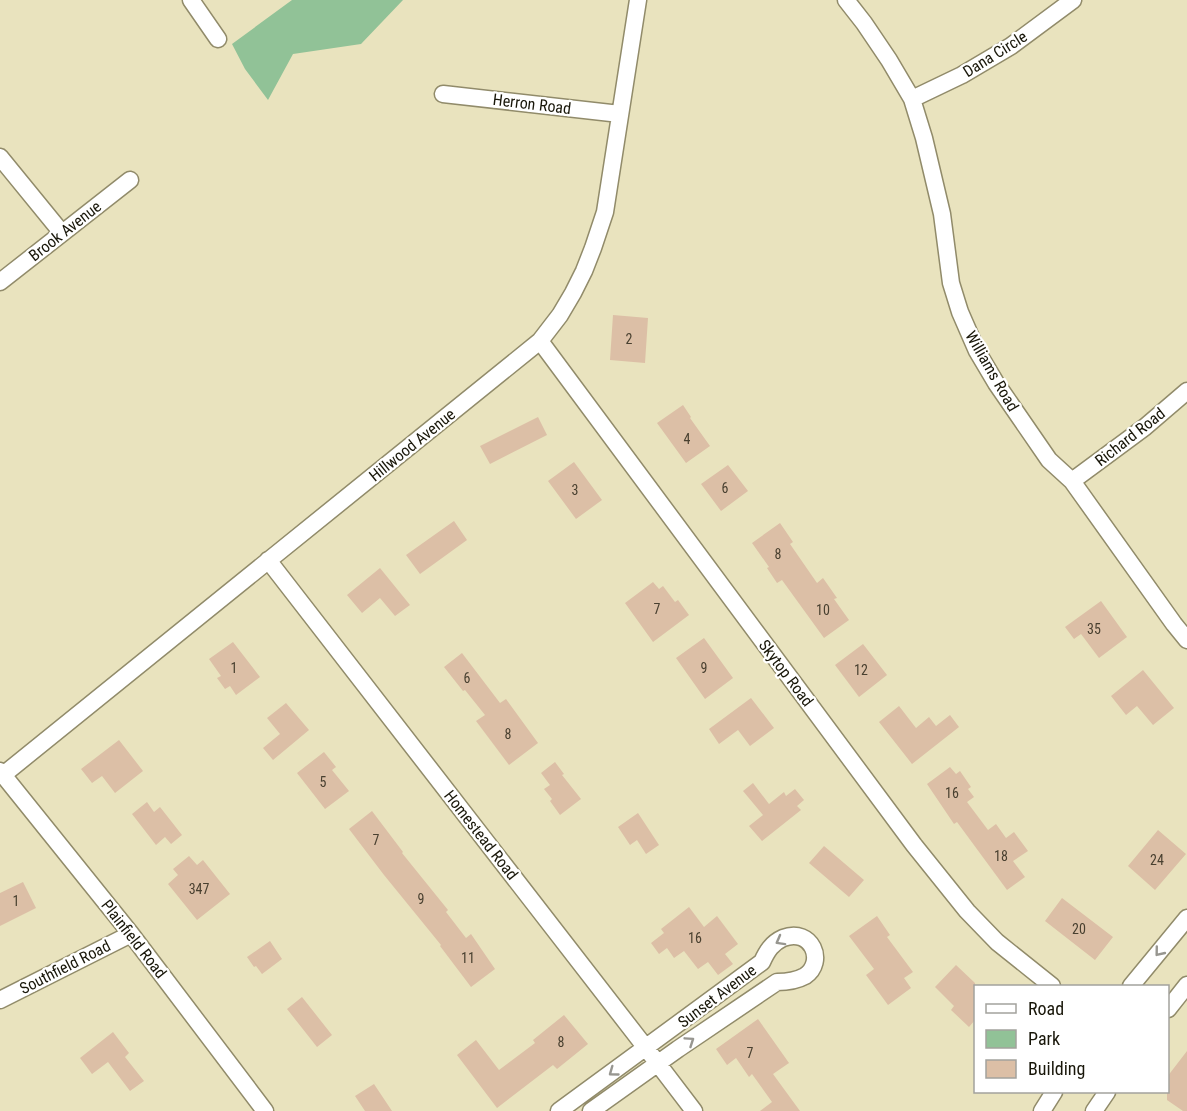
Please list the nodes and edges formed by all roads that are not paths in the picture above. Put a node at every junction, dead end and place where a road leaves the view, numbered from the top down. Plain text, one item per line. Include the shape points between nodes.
1 (191, 0) edge
2 (638, 0) edge
3 (846, 0) edge
4 (1073, 0) edge
5 (218, 39) dead end
6 (443, 94) dead end
7 (912, 99) junction
8 (620, 114) junction
9 (0, 157) edge
10 (130, 180) dead end
11 (62, 232) junction
12 (0, 282) edge
13 (540, 341) junction
14 (1187, 391) edge
15 (1072, 481) junction
16 (268, 560) junction
17 (1187, 640) edge
18 (2, 773) edge
19 (1187, 918) edge
20 (131, 934) junction
21 (1050, 985) edge
22 (1133, 985) edge
23 (1187, 985) edge
24 (0, 1000) edge
25 (1169, 1007) edge
26 (646, 1048) junction
27 (657, 1063) junction
28 (1053, 1093) edge
29 (1106, 1093) edge
30 (265, 1111) edge
31 (559, 1111) edge
32 (591, 1111) edge
33 (694, 1111) edge
34 (1042, 1111) edge
35 (1094, 1111) edge

1 - 5 street
2 - 8 street, Hillwood Avenue
3 - 7 street, Williams Road
4 - 7 street, Dana Circle via 1011,46
6 - 8 street, Herron Road
7 - 15 street, Williams Road via 942,214 951,283 960,312 996,383 1049,460
8 - 13 street, Hillwood Avenue via 605,212 593,248 573,293
9 - 11 street
10 - 11 street, Brook Avenue
11 - 12 street, Brook Avenue
13 - 16 street, Hillwood Avenue
13 - 21 street, Skytop Road via 920,853 997,942
14 - 15 street, Richard Road
15 - 17 street, Williams Road
16 - 18 street, Hillwood Avenue
16 - 26 street, Homestead Road
18 - 20 street, Plainfield Road
19 -> 22 street
20 - 24 street, Southfield Road
20 - 30 street, Plainfield Road
23 - 25 street
26 - 27 street, Homestead Road
27 -> 26 street, Sunset Avenue via 777,982 805,975 814,963 812,945 799,936 777,941 762,962
26 -> 31 street, Sunset Avenue
27 - 32 street, Sunset Avenue
27 - 33 street, Homestead Road
28 - 34 street
29 - 35 street

